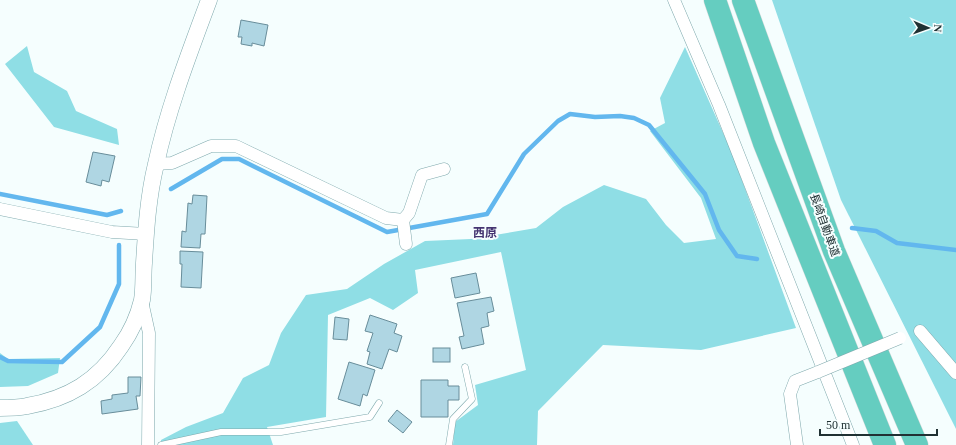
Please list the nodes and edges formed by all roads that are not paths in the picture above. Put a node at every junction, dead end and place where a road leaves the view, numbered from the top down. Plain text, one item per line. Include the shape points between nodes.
1 (208, 0) edge
2 (674, 0) edge
3 (715, 0) edge
4 (743, 0) edge
5 (156, 164) junction
6 (444, 169) dead end
7 (0, 209) edge
8 (403, 220) junction
9 (146, 234) junction
10 (405, 240) dead end
11 (142, 299) junction
12 (920, 331) dead end
13 (900, 338) dead end
14 (465, 367) dead end
15 (956, 373) edge
16 (379, 403) dead end
17 (0, 408) edge
18 (148, 445) edge
19 (161, 445) edge
20 (449, 445) edge
21 (798, 445) edge
22 (853, 445) edge
23 (885, 445) edge
24 (918, 445) edge

1 - 5 street via 167,116
2 - 22 street via 722,112
3 - 23 highway via 764,143
4 - 24 highway, 長崎自動車道 via 834,251
5 - 8 street via 172,163 211,146 236,146 386,218
5 - 9 street
6 - 8 street via 422,175 409,213
7 - 9 street via 112,232
8 - 10 street
9 - 11 street
11 - 17 street via 137,320 126,339 112,360 95,377 74,391 50,400 26,407
11 - 18 street via 149,333
12 - 15 street
13 - 21 street, bridge via 795,381 790,394
14 - 20 lane via 472,399 453,419
16 - 19 lane via 370,417 281,432 221,432

